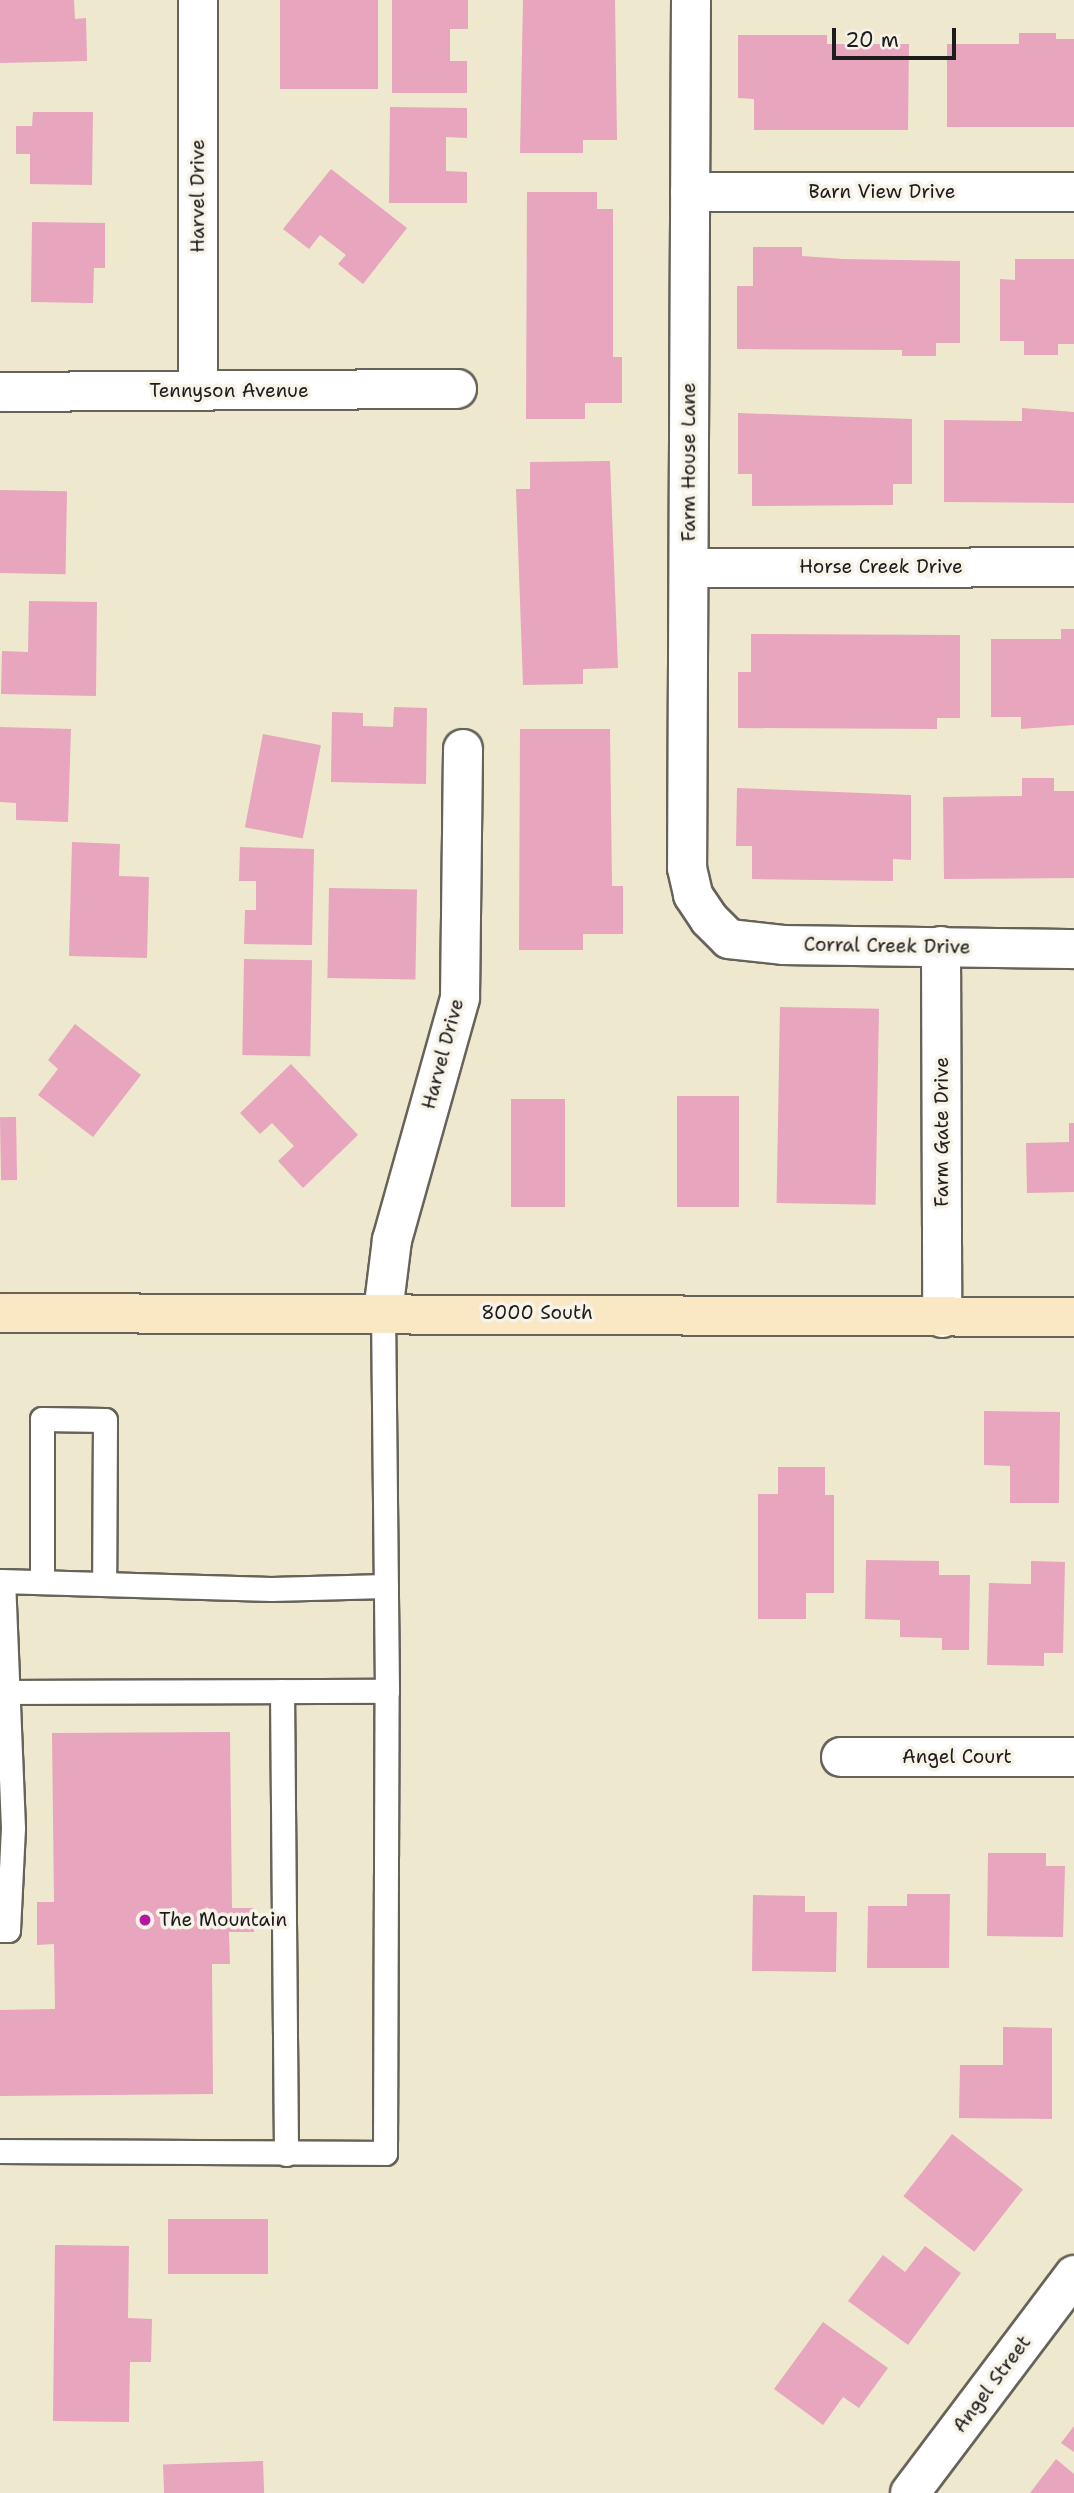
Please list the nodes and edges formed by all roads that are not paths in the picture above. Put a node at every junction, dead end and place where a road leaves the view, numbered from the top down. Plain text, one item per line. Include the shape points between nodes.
1 (198, 0) edge
2 (691, 0) edge
3 (690, 192) junction
4 (1074, 192) edge
5 (457, 389) dead end
6 (198, 391) junction
7 (0, 392) edge
8 (1074, 567) edge
9 (689, 568) junction
10 (463, 749) dead end
11 (709, 919) joint
12 (941, 946) junction
13 (1074, 949) edge
14 (383, 1312) junction
15 (0, 1313) edge
16 (1074, 1317) edge
17 (942, 1318) junction
18 (2, 1581) edge
19 (42, 1582) junction
20 (104, 1584) junction
21 (386, 1586) junction
22 (282, 1691) junction
23 (387, 1691) junction
24 (8, 1692) junction
25 (1074, 1756) edge
26 (841, 1757) dead end
27 (0, 1930) edge
28 (0, 2151) edge
29 (286, 2154) junction
30 (1074, 2275) edge
31 (910, 2493) edge

1 - 6 street, Harvel Drive
2 - 3 street, Farm House Lane
3 - 4 street, Barn View Drive
3 - 9 street, Farm House Lane
5 - 6 street, Tennyson Avenue
6 - 7 street, Tennyson Avenue
8 - 9 street, Horse Creek Drive
9 - 11 street, Farm House Lane via 687,868 693,895
10 - 14 street, Harvel Drive via 460,998 392,1240
11 - 12 street, Corral Creek Drive via 729,939
12 - 13 street, Corral Creek Drive
12 - 17 street, Farm Gate Drive
14 - 15 street, 8000 South
14 - 17 street, 8000 South
14 - 21 lane
16 - 17 street, 8000 South
18 - 19 lane
18 - 24 lane
19 - 20 lane
19 - 20 lane via 42,1419 105,1420
20 - 21 lane via 271,1589
21 - 23 lane
22 - 23 lane
22 - 24 lane
22 - 29 lane
23 - 29 lane via 385,2153
24 - 27 lane via 13,1828 8,1930
25 - 26 street, Angel Court
28 - 29 lane
30 - 31 street, Angel Street

